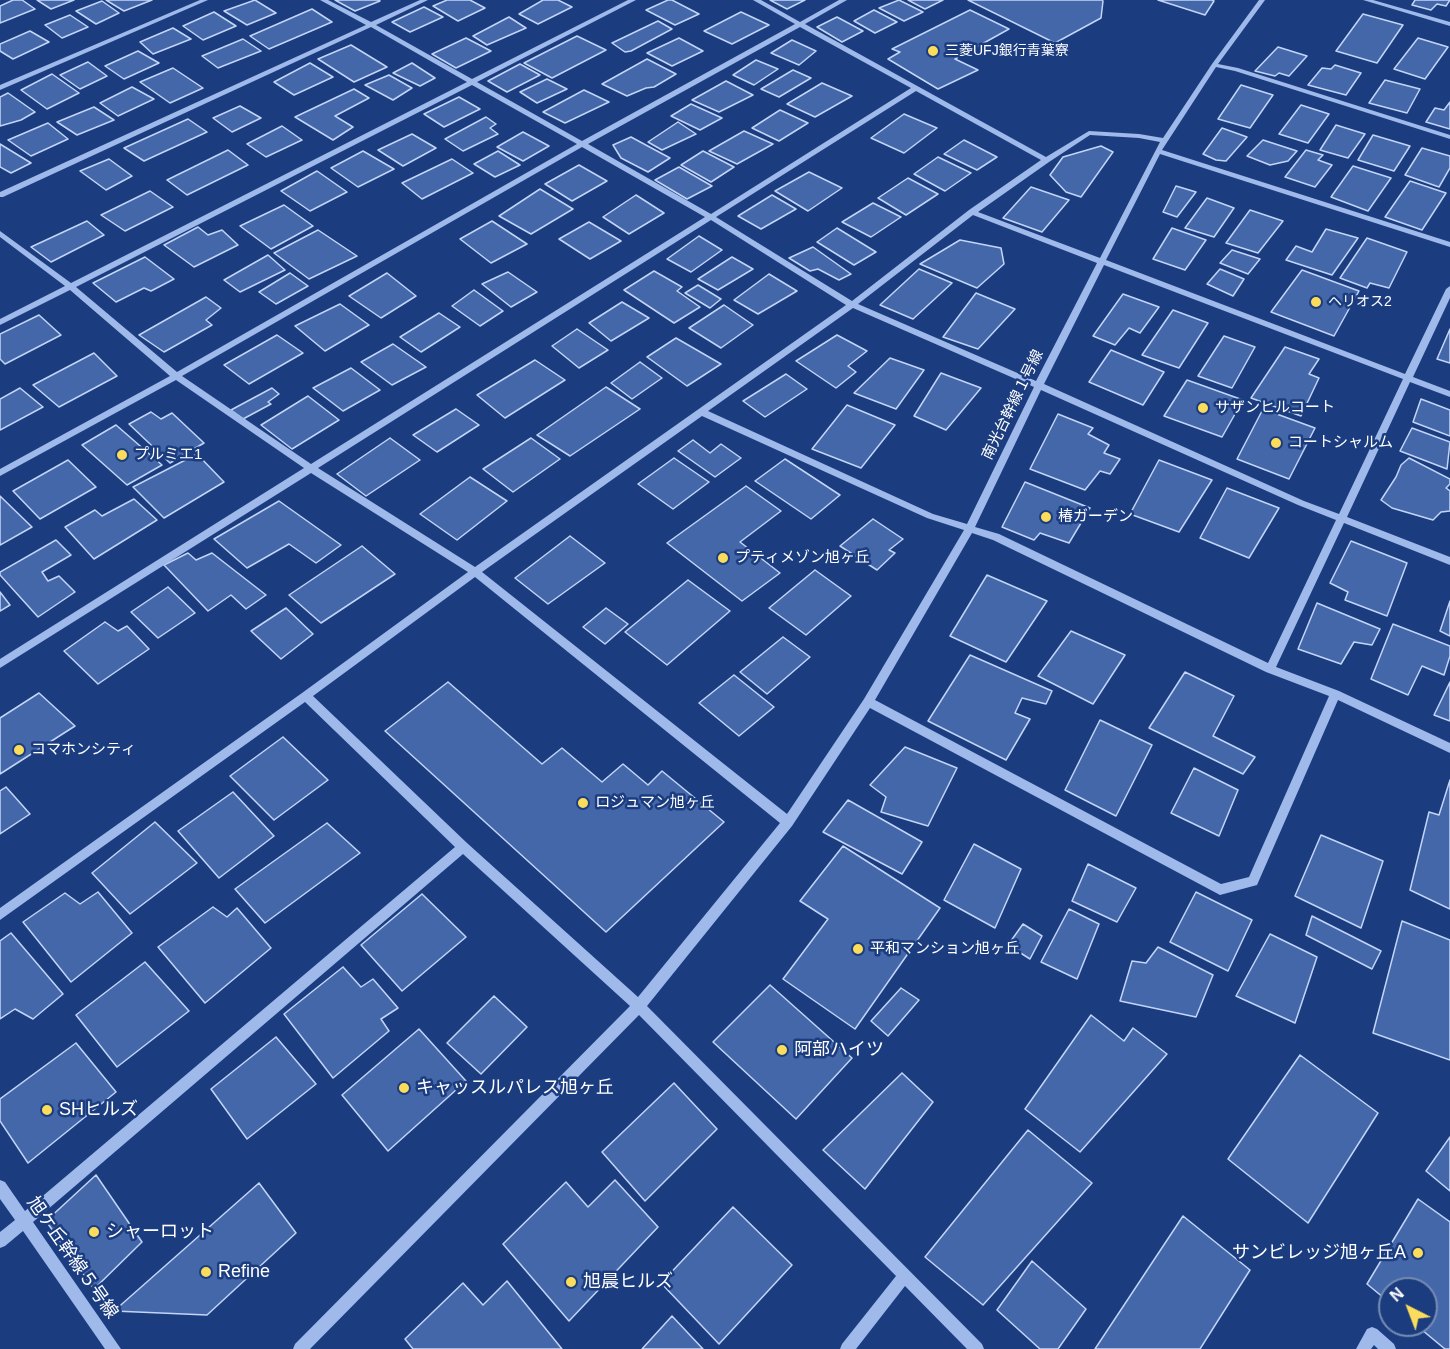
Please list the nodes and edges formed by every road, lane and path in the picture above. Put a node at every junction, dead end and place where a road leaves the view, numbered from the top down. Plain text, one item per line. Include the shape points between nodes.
1 (205, 0) edge
2 (323, 0) edge
3 (425, 0) edge
4 (633, 0) edge
5 (756, 0) edge
6 (844, 0) edge
7 (1262, 0) edge
8 (1366, 0) edge
9 (1450, 24) edge
10 (372, 25) junction
11 (799, 25) junction
12 (1215, 65) junction
13 (472, 81) junction
14 (0, 88) edge
15 (916, 88) junction
16 (1450, 137) edge
17 (1165, 141) junction
18 (581, 145) junction
19 (1158, 151) junction
20 (1046, 160) junction
21 (0, 195) edge
22 (972, 212) junction
23 (711, 217) junction
24 (0, 234) edge
25 (1450, 245) edge
26 (1101, 261) junction
27 (70, 286) junction
28 (1450, 289) edge
29 (852, 305) junction
30 (0, 322) edge
31 (176, 376) junction
32 (1408, 379) junction
33 (1038, 387) junction
34 (1450, 394) edge
35 (702, 412) junction
36 (312, 469) junction
37 (0, 473) edge
38 (1341, 519) junction
39 (970, 528) junction
40 (1450, 561) edge
41 (475, 572) junction
42 (0, 664) edge
43 (1270, 669) junction
44 (1335, 694) junction
45 (306, 696) junction
46 (868, 702) junction
47 (1450, 748) edge
48 (788, 822) junction
49 (464, 847) junction
50 (0, 915) edge
51 (639, 1006) junction
52 (0, 1186) edge
53 (24, 1221) junction
54 (0, 1241) edge
55 (904, 1277) junction
56 (114, 1349) edge
57 (300, 1349) edge
58 (847, 1349) edge
59 (977, 1349) edge
60 (1363, 1349) edge
61 (1389, 1349) edge

1 - 14 street
2 - 10 street
3 - 10 street
4 - 13 street
5 - 11 street
6 - 11 street
7 - 12 street, 南光台幹線１号線
8 - 9 street
10 - 13 street
10 - 21 street
11 - 15 street
11 - 18 street
12 - 16 street
12 - 17 street, 南光台幹線１号線
13 - 18 street
13 - 27 street
15 - 20 street
15 - 23 street
17 - 19 street, 南光台幹線１号線
17 - 20 street via 1089,133
18 - 23 street
18 - 31 street
19 - 25 street
19 - 26 street, 南光台幹線１号線
20 - 22 street
22 - 26 street
22 - 29 street
23 - 29 street
23 - 36 street
24 - 27 street
26 - 32 street
26 - 33 street, 南光台幹線１号線
27 - 30 street
27 - 31 street
28 - 32 street
29 - 33 street
29 - 35 street
31 - 36 street
31 - 37 street
32 - 34 street
32 - 38 street
33 - 38 street
33 - 39 street, 南光台幹線１号線
35 - 39 street via 930,516
35 - 41 street
36 - 41 street
36 - 42 street
38 - 40 street
38 - 43 street
39 - 43 street
39 - 46 street, 南光台幹線１号線
41 - 45 street
41 - 48 street
43 - 44 street
44 - 46 street via 1253,881 1220,890
44 - 47 street
45 - 49 street
45 - 50 street
46 - 48 street, 南光台幹線１号線
48 - 51 street, 南光台幹線１号線
49 - 51 street
49 - 53 street
51 - 55 street
51 - 57 street, 南光台幹線１号線
52 - 53 street, 旭ケ丘幹線５号線
53 - 54 street
53 - 56 street, 旭ケ丘幹線５号線
55 - 58 street
55 - 59 street
60 - 61 street via 1372,1334

